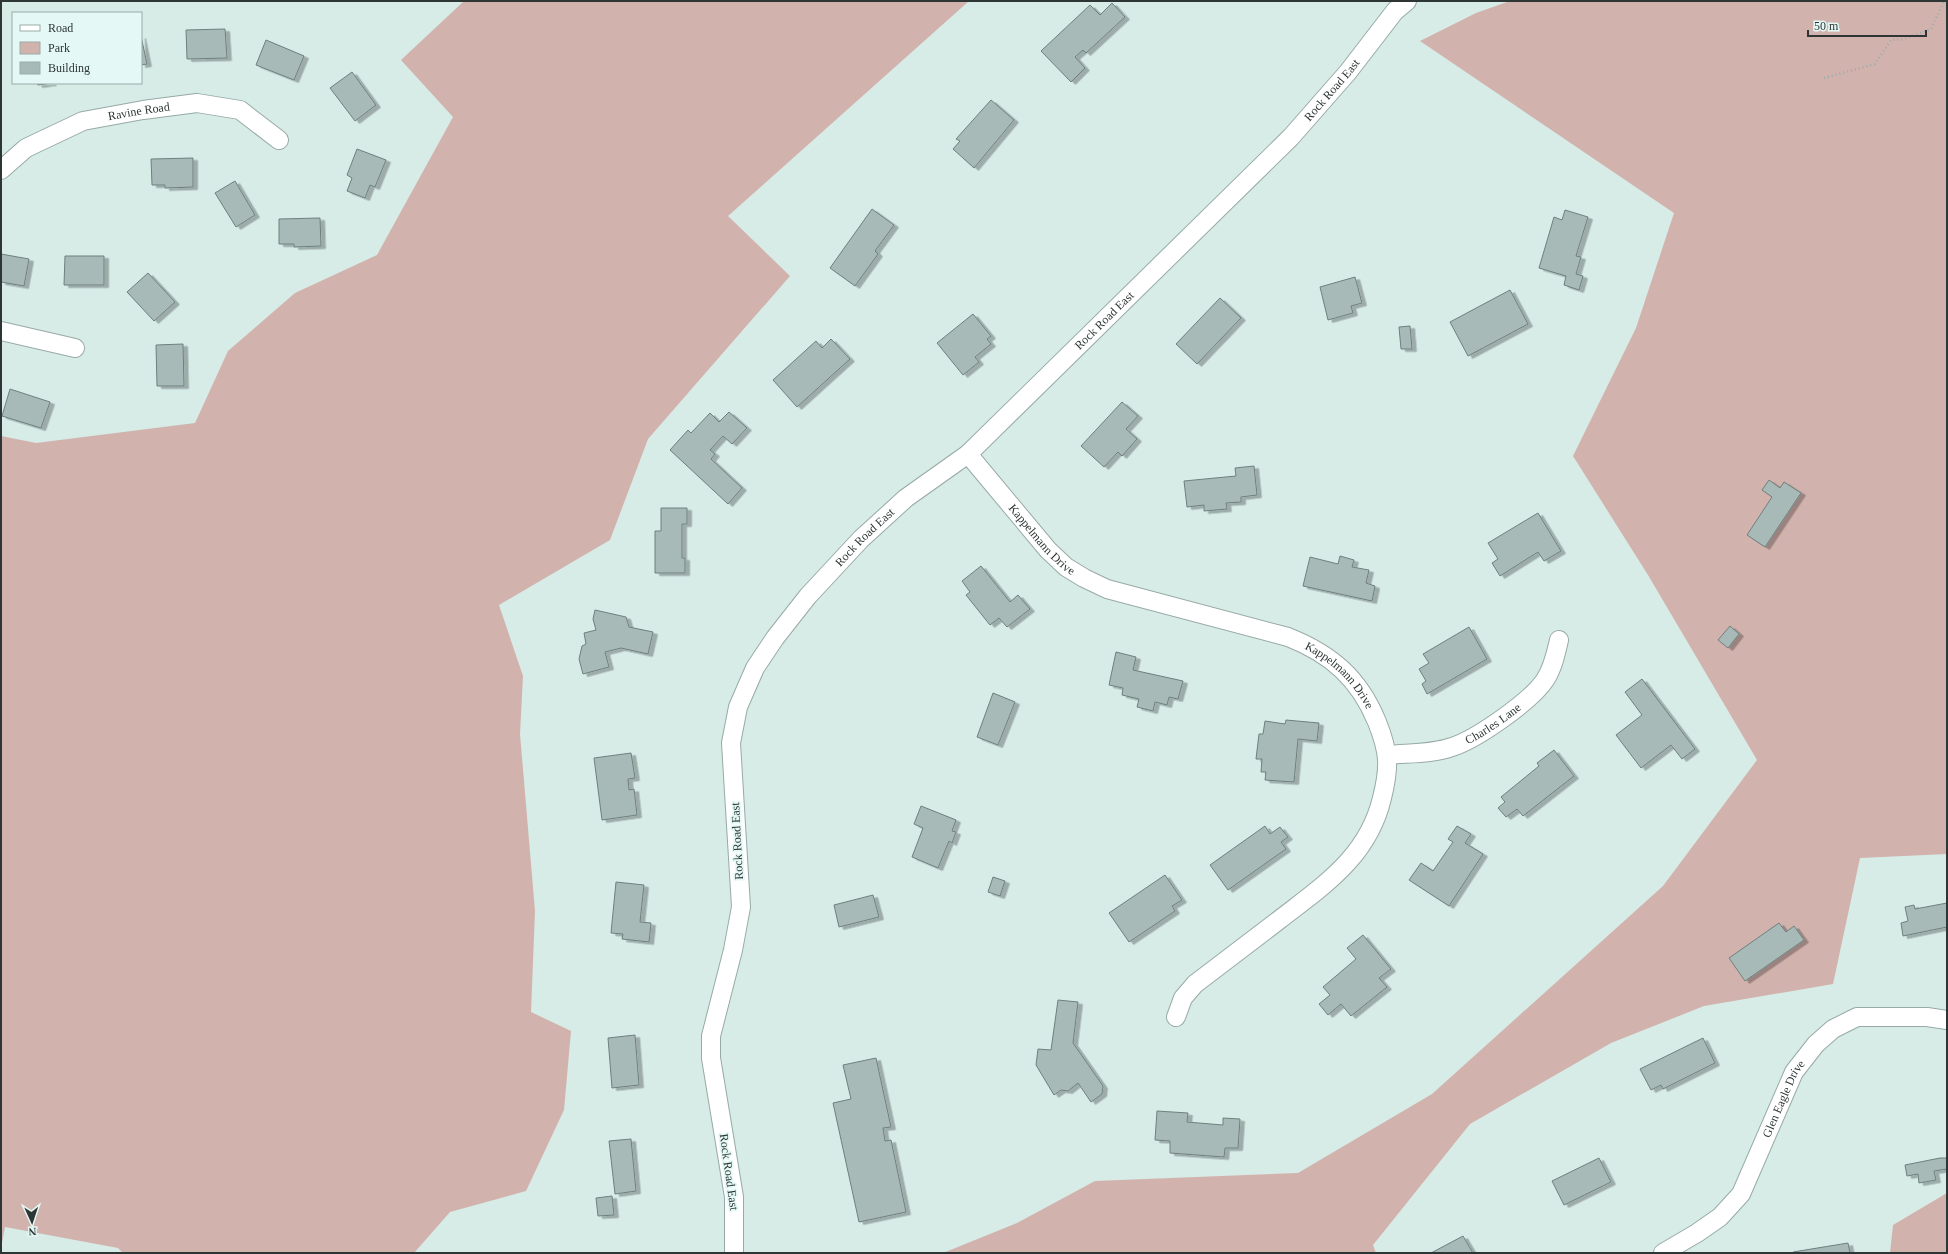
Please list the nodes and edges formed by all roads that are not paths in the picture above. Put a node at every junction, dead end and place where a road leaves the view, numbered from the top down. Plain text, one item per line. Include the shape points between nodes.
1 (1407, 1) edge
2 (279, 140) dead end
3 (1, 170) edge
4 (1, 331) edge
5 (75, 348) dead end
6 (968, 454) junction
7 (1559, 640) dead end
8 (1388, 755) junction
9 (1176, 1017) dead end
10 (1947, 1020) edge
11 (734, 1253) edge
12 (1662, 1253) edge

1 - 6 street, Rock Road East via 1395,11 1348,72 1291,137
2 - 3 street, Ravine Road via 240,110 198,103 143,110 83,122 26,148
4 - 5 street
6 - 8 street, Kappelmann Drive via 1048,550 1066,567 1084,578 1107,588 1288,637 1326,655 1345,672 1362,694 1374,714
6 - 11 street, Rock Road East via 906,498 861,539 808,596 755,668 738,707 731,743 741,907 711,1036 711,1058 734,1197
7 - 8 street, Charles Lane via 1553,665 1545,680 1535,692 1484,732 1451,747
8 - 9 street, Kappelmann Drive via 1386,784 1379,811 1371,832 1356,852 1327,883 1195,984 1183,998
10 - 12 street, Glen Eagle Drive via 1927,1017 1857,1017 1833,1029 1816,1044 1794,1072 1741,1194 1720,1217

